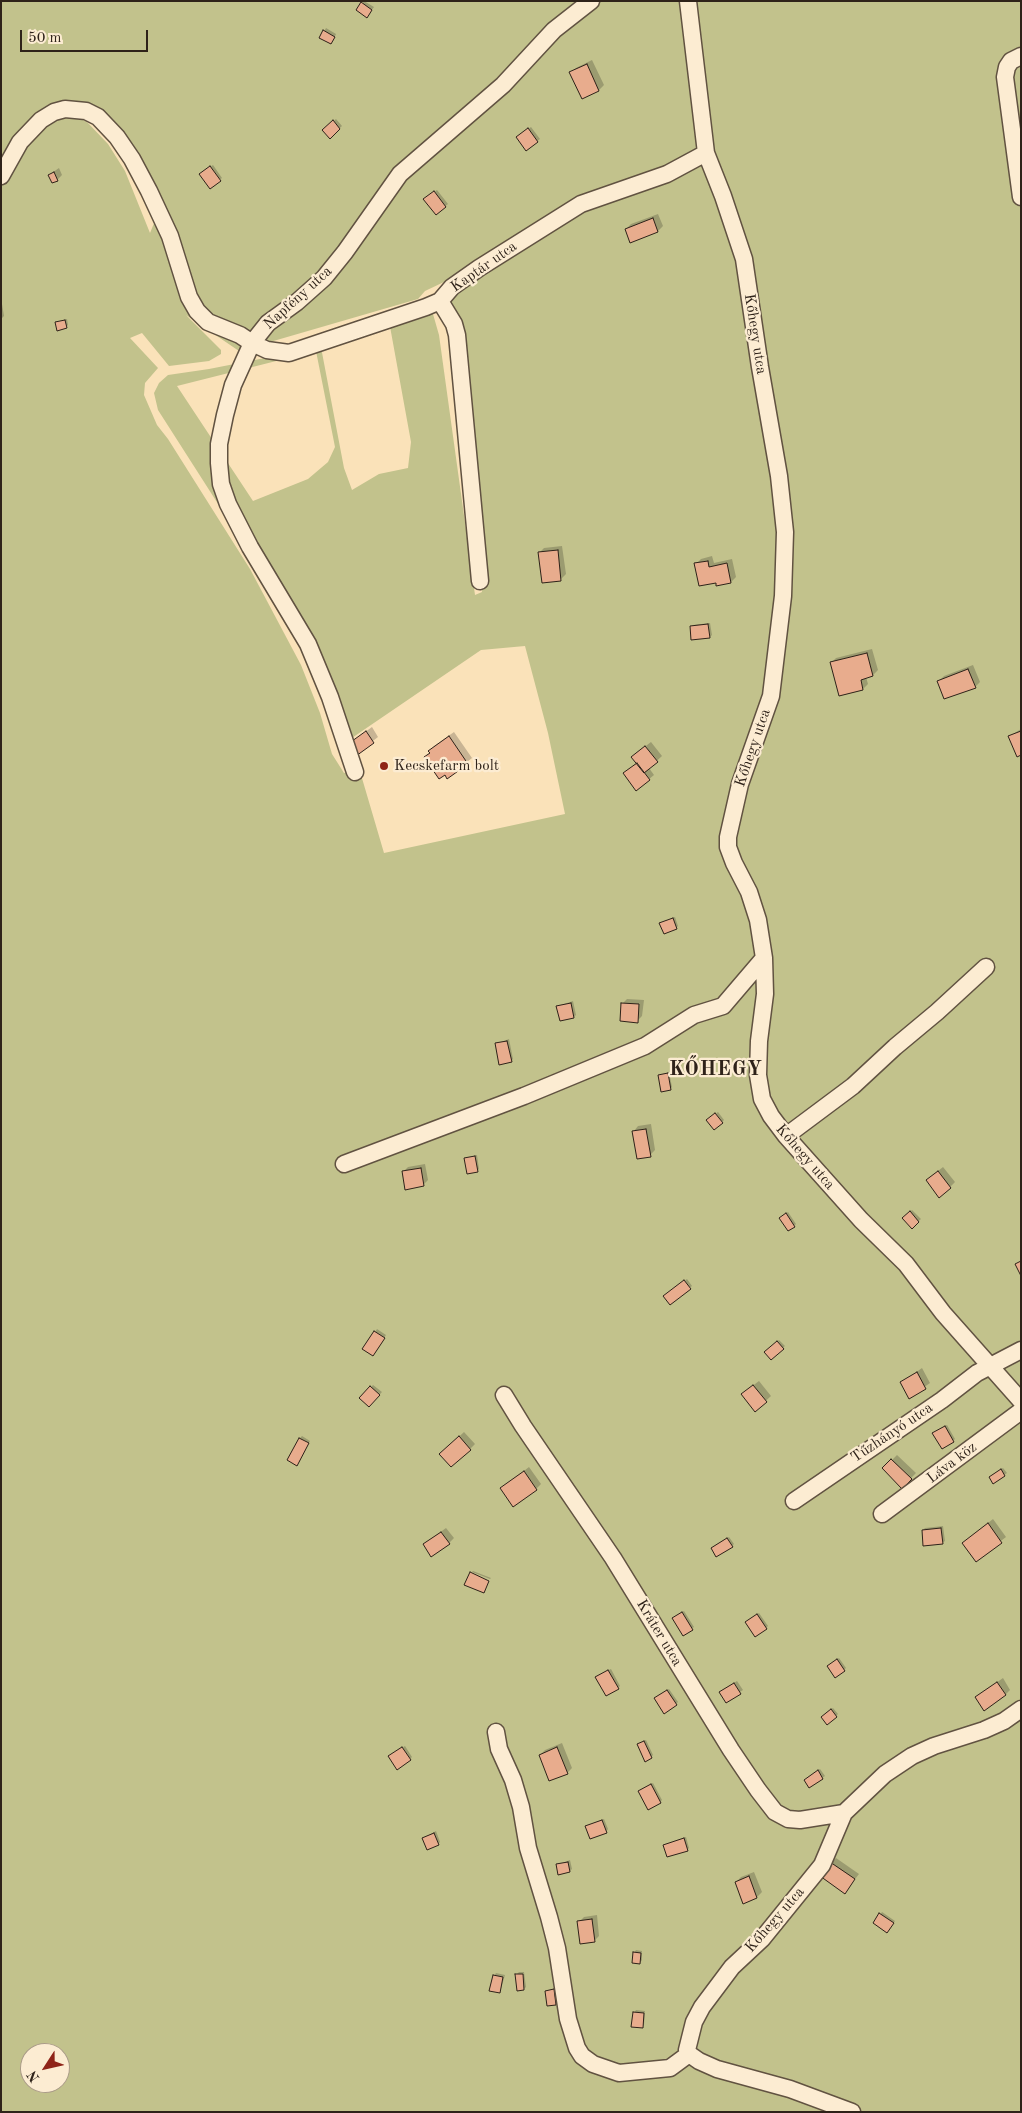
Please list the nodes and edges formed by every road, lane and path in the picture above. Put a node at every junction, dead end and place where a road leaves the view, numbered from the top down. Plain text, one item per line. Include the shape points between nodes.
1 (590, 1) edge
2 (688, 1) edge
3 (1021, 56) edge
4 (706, 153) junction
5 (1, 176) edge
6 (1021, 197) edge
7 (440, 301) junction
8 (252, 343) junction
9 (480, 581) dead end
10 (355, 772) dead end
11 (764, 958) junction
12 (986, 967) dead end
13 (786, 1136) junction
14 (344, 1164) dead end
15 (1021, 1350) edge
16 (990, 1365) junction
17 (504, 1395) dead end
18 (1021, 1401) edge
19 (1021, 1411) edge
20 (794, 1501) dead end
21 (882, 1514) dead end
22 (1021, 1709) edge
23 (496, 1732) dead end
24 (844, 1813) junction
25 (689, 2054) junction
26 (852, 2112) edge

1 - 8 street, Napfény utca via 554,30 503,85 400,174 324,278 268,323
2 - 4 street, Kőhegy utca
3 - 6 street via 1011,61 1005,77
4 - 7 street, Kaptár utca via 667,174 581,204 479,268 452,287
4 - 11 street, Kőhegy utca via 744,259 780,476 785,532 783,596 771,696 740,784 728,837 728,847 758,920
5 - 8 street, Napfény utca via 20,142 41,120 54,112 70,109 98,117 118,137 149,191 170,236 189,297 197,311 208,322
7 - 8 street via 289,353 267,350
7 - 9 street, Kaptár utca via 458,335
8 - 10 street via 233,385 225,415 218,463 221,484 250,547 308,644
11 - 13 street, Kőhegy utca via 765,994 758,1076 762,1099
11 - 14 street via 722,1006 694,1015 645,1046
12 - 13 street via 853,1086
13 - 16 street, Kőhegy utca via 861,1220 906,1264 943,1313
15 - 16 street, Tűzhányó utca
16 - 18 street, Kőhegy utca
16 - 20 street, Tűzhányó utca
17 - 24 street, Kráter utca via 614,1558 758,1790 776,1812 788,1819
19 - 21 street, Láva köz
22 - 24 street, Kőhegy utca via 984,1730 912,1756 885,1774
23 - 25 street via 499,1749 521,1807 577,2048 593,2064 619,2072 670,2068
24 - 25 street, Kőhegy utca via 822,1865 702,2007 689,2039
25 - 26 street via 717,2069 790,2089

